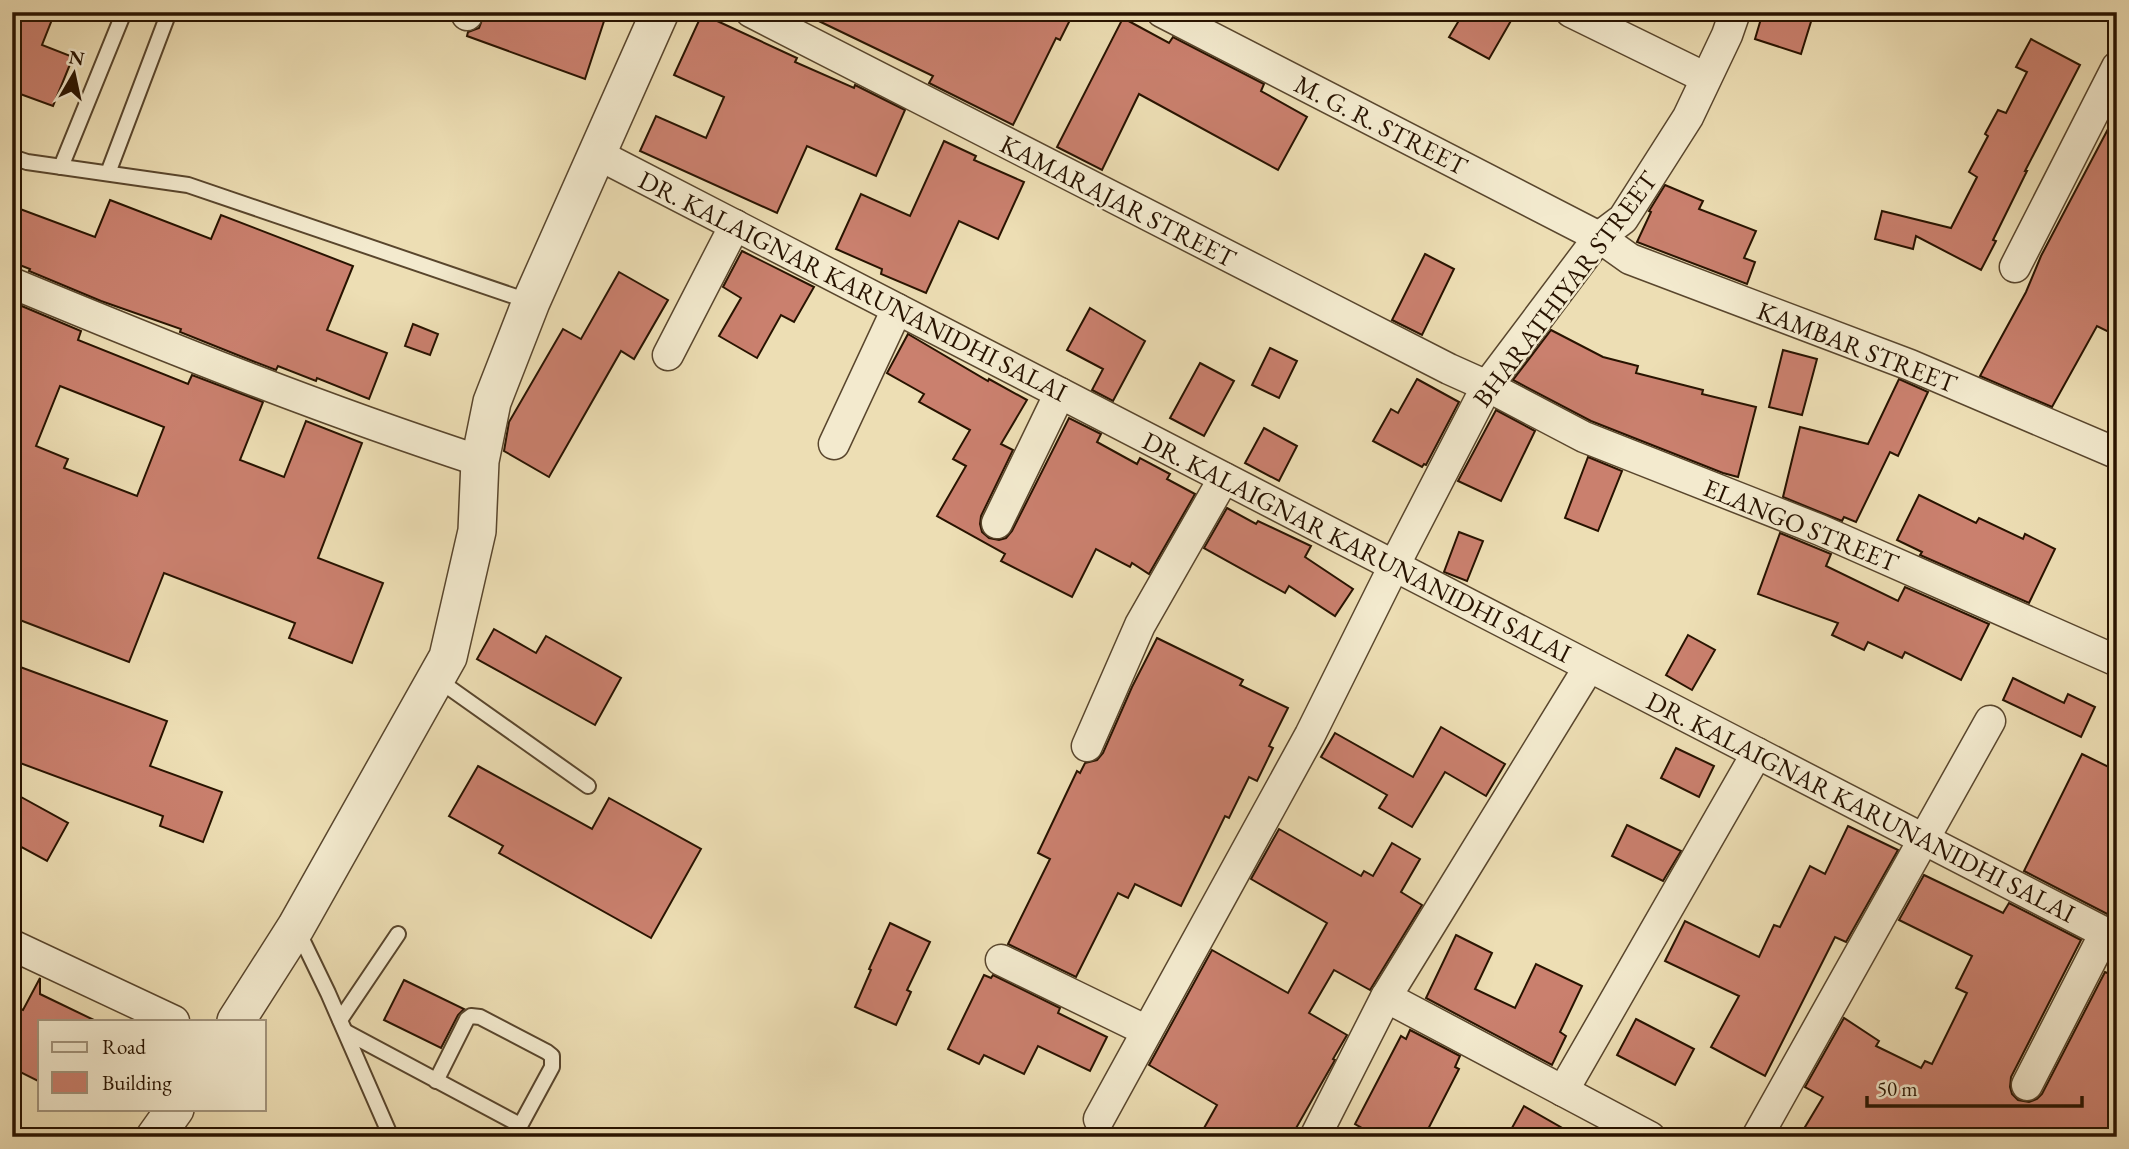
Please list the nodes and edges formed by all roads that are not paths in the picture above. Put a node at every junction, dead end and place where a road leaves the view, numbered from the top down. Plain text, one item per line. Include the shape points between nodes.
1 (124, 12) edge
2 (169, 12) edge
3 (660, 12) edge
4 (751, 12) edge
5 (1163, 12) edge
6 (1571, 12) edge
7 (1735, 12) edge
8 (2117, 67) edge
9 (1706, 78) junction
10 (597, 154) junction
11 (12, 157) edge
12 (61, 167) junction
13 (108, 173) junction
14 (735, 225) junction
15 (1599, 237) junction
16 (2015, 267) dead end
17 (12, 283) edge
18 (531, 302) junction
19 (897, 309) junction
20 (668, 355) dead end
21 (1487, 386) junction
22 (1060, 393) junction
23 (834, 444) dead end
24 (2116, 453) edge
25 (480, 461) junction
26 (1224, 478) junction
27 (997, 523) dead end
28 (1394, 566) junction
29 (2117, 661) edge
30 (1589, 667) junction
31 (436, 678) junction
32 (1990, 721) dead end
33 (1087, 746) dead end
34 (1757, 753) junction
35 (588, 786) dead end
36 (1925, 840) junction
37 (296, 927) junction
38 (398, 934) dead end
39 (2111, 936) edge
40 (12, 945) edge
41 (1001, 960) dead end
42 (1386, 998) junction
43 (172, 1020) edge
44 (237, 1020) edge
45 (343, 1026) junction
46 (1147, 1031) junction
47 (436, 1080) junction
48 (2027, 1085) dead end
49 (1563, 1091) junction
50 (174, 1110) edge
51 (1098, 1119) dead end
52 (517, 1131) edge
53 (155, 1137) edge
54 (391, 1137) edge
55 (1315, 1137) edge
56 (1650, 1137) edge
57 (1757, 1137) edge

1 - 12 lane
2 - 13 lane
3 - 10 street
4 - 21 street, KAMARAJAR STREET
5 - 15 street, M. G. R. STREET
6 - 9 street
7 - 9 street, BHARATHIYAR STREET
8 - 16 street
9 - 15 street, BHARATHIYAR STREET via 1688,117 1623,219
10 - 14 street, DR. KALAIGNAR KARUNANIDHI SALAI
10 - 18 street
11 - 12 lane
12 - 13 lane
13 - 18 lane via 188,185
14 - 19 street, DR. KALAIGNAR KARUNANIDHI SALAI
14 - 20 street
15 - 21 street, BHARATHIYAR STREET
15 - 24 street, KAMBAR STREET via 1630,259 1910,365
17 - 25 street via 167,347
18 - 25 street via 492,402
19 - 22 street, DR. KALAIGNAR KARUNANIDHI SALAI
19 - 23 street
21 - 28 street, BHARATHIYAR STREET
21 - 29 street, ELANGO STREET via 1584,437 1820,530
22 - 26 street, DR. KALAIGNAR KARUNANIDHI SALAI
22 - 27 street
25 - 31 street via 477,531 448,657
26 - 28 street, DR. KALAIGNAR KARUNANIDHI SALAI
26 - 33 street via 1140,625
28 - 30 street, DR. KALAIGNAR KARUNANIDHI SALAI
28 - 46 street, BHARATHIYAR STREET via 1310,735
30 - 34 street, DR. KALAIGNAR KARUNANIDHI SALAI
30 - 42 street
31 - 35 lane
31 - 37 street
32 - 36 street
34 - 36 street, DR. KALAIGNAR KARUNANIDHI SALAI
34 - 49 street
36 - 39 street, DR. KALAIGNAR KARUNANIDHI SALAI
36 - 57 street
37 - 44 street
37 - 45 lane
38 - 45 lane
39 - 48 street
40 - 43 street
41 - 46 street
42 - 49 street
42 - 55 street
45 - 47 lane
45 - 54 lane
46 - 51 street, BHARATHIYAR STREET
47 - 52 lane
47 - 52 lane via 471,1016 547,1052 552,1067
49 - 56 street
50 - 53 street

